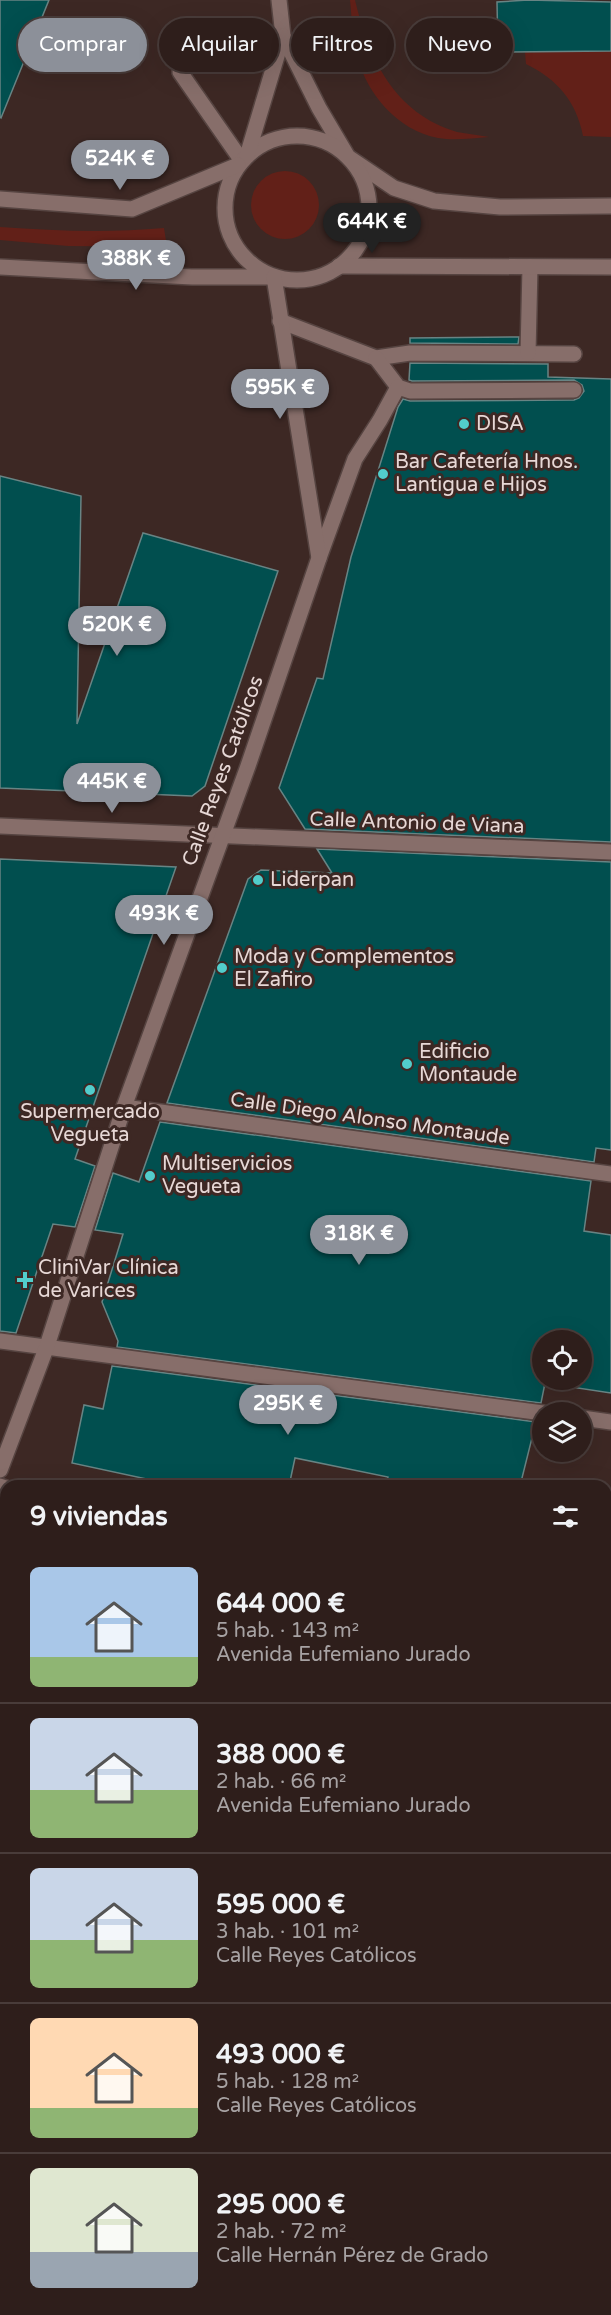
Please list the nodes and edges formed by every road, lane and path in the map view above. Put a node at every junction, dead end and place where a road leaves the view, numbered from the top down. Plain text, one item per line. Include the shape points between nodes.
1 (279, 0) edge
2 (283, 36) junction
3 (180, 72) dead end
4 (348, 157) junction
5 (242, 161) junction
6 (0, 199) edge
7 (611, 206) edge
8 (339, 266) junction
9 (0, 267) edge
10 (530, 267) junction
11 (611, 267) edge
12 (274, 277) junction
13 (280, 321) junction
14 (528, 353) junction
15 (574, 354) dead end
16 (376, 358) junction
17 (398, 387) junction
18 (574, 390) dead end
19 (319, 558) junction
20 (0, 826) edge
21 (222, 835) junction
22 (611, 852) edge
23 (124, 1107) junction
24 (611, 1174) edge
25 (0, 1341) edge
26 (47, 1346) junction
27 (532, 1412) edge
28 (592, 1419) edge
29 (611, 1422) edge
30 (0, 1470) edge

1 - 2 street
2 - 4 street
2 - 5 street
3 - 5 street
4 - 5 street via 329,144 308,137 286,137 265,143
4 - 7 street via 394,188 434,201 500,207
4 - 8 street via 362,177 369,202 368,218 356,249
5 - 6 street via 132,208
5 - 12 street via 228,186 224,208 228,230 238,250 254,266
8 - 10 street
8 - 12 street via 319,277
9 - 12 street
10 - 11 street
10 - 14 street
12 - 13 street, Calle Reyes Católicos
13 - 16 street
13 - 19 street, Calle Reyes Católicos
14 - 15 street
14 - 16 street via 410,353
16 - 17 street
17 - 18 street via 410,391
17 - 19 street via 355,459
19 - 21 street, Calle Reyes Católicos
20 - 21 street, Calle Antonio de Viana
21 - 22 street, Calle Antonio de Viana
21 - 23 street, Calle Reyes Católicos
23 - 24 street, Calle Diego Alonso Montaude
23 - 26 street, Calle Reyes Católicos
25 - 26 street
26 - 27 street
26 - 30 street, Calle Reyes Católicos
28 - 29 street

